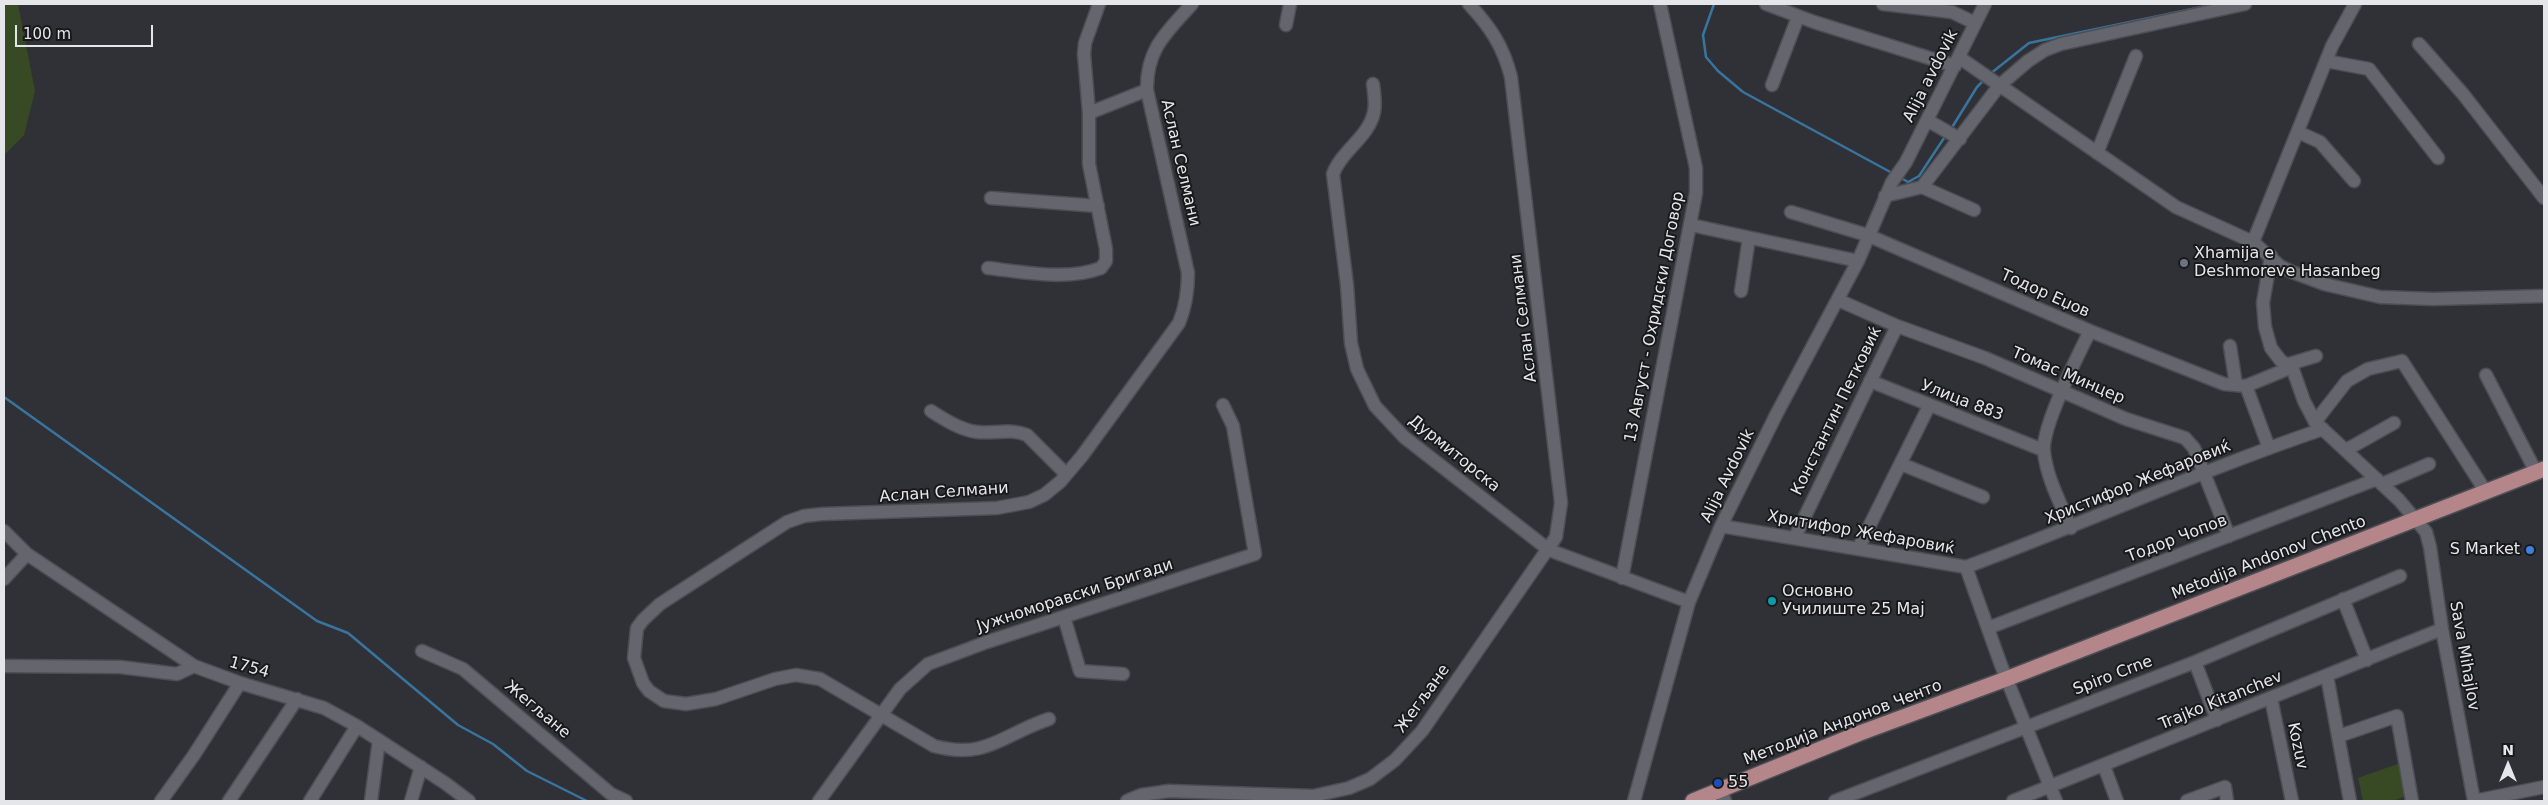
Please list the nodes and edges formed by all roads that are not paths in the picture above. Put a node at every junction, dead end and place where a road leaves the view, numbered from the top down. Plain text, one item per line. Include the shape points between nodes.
1 (1099, 4) edge
2 (1192, 4) edge
3 (1290, 4) edge
4 (1469, 4) edge
5 (1660, 4) edge
6 (1766, 4) edge
7 (1884, 4) edge
8 (1985, 4) edge
9 (2245, 4) edge
10 (2355, 4) edge
11 (1900, 5) edge
12 (1798, 16) junction
13 (1975, 23) junction
14 (1286, 25) dead end
15 (2420, 44) dead end
16 (2136, 56) dead end
17 (2326, 61) junction
18 (1958, 62) junction
19 (1374, 84) dead end
20 (1996, 84) junction
21 (1772, 85) dead end
22 (1147, 90) junction
23 (1089, 113) junction
24 (1927, 120) junction
25 (2298, 132) junction
26 (1958, 138) junction
27 (2097, 153) junction
28 (2438, 158) dead end
29 (2354, 181) dead end
30 (1892, 182) joint
31 (1922, 187) junction
32 (1885, 196) junction
33 (991, 198) dead end
34 (2544, 198) edge
35 (1098, 206) junction
36 (1974, 210) dead end
37 (1791, 212) dead end
38 (1690, 225) junction
39 (1867, 235) junction
40 (1749, 238) junction
41 (2254, 242) junction
42 (2271, 256) junction
43 (1858, 261) junction
44 (988, 268) dead end
45 (1741, 292) dead end
46 (2544, 296) edge
47 (1838, 300) junction
48 (1897, 326) junction
49 (2090, 331) junction
50 (2230, 346) dead end
51 (2316, 356) dead end
52 (2291, 366) junction
53 (2486, 375) dead end
54 (1870, 381) junction
55 (2241, 385) junction
56 (2062, 392) junction
57 (1223, 405) dead end
58 (1929, 406) junction
59 (931, 411) dead end
60 (2394, 423) dead end
61 (2319, 426) junction
62 (2269, 448) junction
63 (2044, 450) junction
64 (2346, 450) junction
65 (1901, 464) junction
66 (2429, 464) dead end
67 (2540, 470) edge
68 (1066, 474) junction
69 (2204, 474) junction
70 (2380, 481) junction
71 (2486, 492) junction
72 (1983, 496) dead end
73 (2415, 520) junction
74 (1721, 526) junction
75 (2071, 528) junction
76 (4, 531) edge
77 (2228, 536) junction
78 (1795, 537) junction
79 (1858, 549) junction
80 (1549, 550) junction
81 (27, 554) junction
82 (1966, 567) junction
83 (2400, 576) dead end
84 (1622, 578) junction
85 (4, 579) edge
86 (2343, 599) junction
87 (1689, 602) junction
88 (1064, 617) junction
89 (1988, 628) junction
90 (2442, 629) junction
91 (422, 651) dead end
92 (2367, 660) junction
93 (2195, 662) junction
94 (4, 666) edge
95 (194, 666) junction
96 (1122, 674) dead end
97 (2327, 676) junction
98 (2006, 679) junction
99 (240, 683) junction
100 (2271, 698) junction
101 (297, 699) junction
102 (880, 715) junction
103 (1048, 719) dead end
104 (2217, 720) junction
105 (357, 726) junction
106 (2026, 727) junction
107 (2339, 736) junction
108 (378, 740) junction
109 (2104, 766) junction
110 (421, 767) junction
111 (2051, 786) junction
112 (2544, 787) edge
113 (1723, 795) edge
114 (2410, 800) edge
115 (160, 801) edge
116 (229, 801) edge
117 (310, 801) edge
118 (371, 801) edge
119 (411, 801) edge
120 (469, 801) edge
121 (626, 801) edge
122 (819, 801) edge
123 (1127, 801) edge
124 (1634, 801) edge
125 (1693, 801) edge
126 (1835, 801) edge
127 (2013, 801) edge
128 (2056, 801) edge
129 (2117, 801) edge
130 (2187, 801) edge
131 (2227, 801) edge
132 (2292, 801) edge
133 (2350, 801) edge
134 (2474, 801) edge

1 - 23 street via 1084,54
2 - 22 street, Аслан Селмани via 1156,46 1150,60
3 - 14 street
4 - 80 street, Аслан Селмани via 1497,39 1511,77 1561,503 1559,524
5 - 38 street, 13 Август - Охридски Договор via 1696,168 1696,193
6 - 12 street
7 - 11 street
8 - 13 street, Alija avdovik
9 - 20 street via 2061,44 2045,50
10 - 17 street
11 - 13 street via 1952,12
12 - 18 street
12 - 21 street
13 - 18 street, Alija avdovik
15 - 34 street
16 - 27 street
17 - 25 street
17 - 28 street via 2369,69
18 - 20 street
18 - 24 street, Alija avdovik
19 - 80 street, Дурмиторска via 1374,111 1370,124 1336,164 1333,174 1356,369 1368,396 1404,437
20 - 26 street
20 - 27 street
22 - 23 street
22 - 68 street, Аслан Селмани via 1184,253 1188,295 1179,323
23 - 35 street via 1089,164
24 - 26 street
24 - 30 street, Alija avdovik
25 - 29 street via 2320,142
25 - 41 street
26 - 31 street
27 - 41 street via 2176,207
30 - 32 street, Alija Avdovik
31 - 32 street
31 - 36 street
32 - 39 street, Alija Avdovik
33 - 35 street
35 - 44 street via 1107,256 1100,268 1058,274
37 - 39 street, Тодор Еџов
38 - 40 street
38 - 84 street, 13 Август - Охридски Договор
39 - 43 street, Alija Avdovik
39 - 49 street, Тодор Еџов
40 - 43 street
40 - 45 street
41 - 42 street
42 - 46 street via 2292,272 2324,284 2380,297
42 - 52 street via 2263,303 2265,327 2271,348
43 - 47 street, Alija Avdovik
47 - 48 street, Томас Минцер
47 - 74 street, Alija Avdovik
48 - 54 street, Константин Петковиќ
48 - 56 street, Томас Минцер via 1985,358
49 - 55 street via 2224,384
49 - 56 street, Тодор Еџов
50 - 55 street
51 - 52 street
52 - 55 street
52 - 61 street via 2304,401
53 - 67 street
54 - 58 street, Улица 883
54 - 78 street, Константин Петковиќ
55 - 62 street
56 - 63 street, Тодор Еџов
56 - 69 street, Томас Минцер via 2126,419 2185,438 2194,448
57 - 88 street, Јужноморавски Бригади via 1233,426 1255,554
58 - 63 street, Улица 883
58 - 65 street
59 - 68 street via 967,430 1027,434
60 - 64 street
61 - 62 street, Христифор Жефаровиќ
61 - 64 street
61 - 71 street via 2347,381 2368,369 2402,360
62 - 69 street, Христифор Жефаровиќ
63 - 75 street, Тодор Еџов via 2047,469
64 - 70 street
65 - 72 street
65 - 79 street
66 - 70 street, Тодор Чопов
67 - 71 main road, Metodija Andonov Chento
68 - 102 street, Аслан Селмани via 1044,494 1029,502 997,508 822,514 787,522 660,604 637,628 634,658 639,675 649,691 664,701 686,704 716,699 750,686 796,675 820,679
69 - 75 street, Христифор Жефаровиќ
69 - 77 street, Томас Минцер
70 - 73 street
70 - 77 street, Тодор Чопов
71 - 73 main road, Metodija Andonov Chento
73 - 90 street, Sava Mihajlov via 2426,532 2430,548
73 - 98 main road, Metodija Andonov Chento
74 - 78 street, Хритифор Жефаровиќ
74 - 87 street, Alija Avdovik
75 - 82 street, Христифор Жефаровиќ
76 - 81 street, 1754
77 - 89 street, Тодор Чопов
78 - 79 street, Хритифор Жефаровиќ
79 - 82 street, Хритифор Жефаровиќ
80 - 84 street, Дурмиторска
80 - 123 street, Жегљане via 1422,731 1395,760 1370,779 1349,788 1313,796 1169,791 1141,795
81 - 85 street
81 - 95 street, 1754
82 - 89 street, Хритифор Жефаровиќ
83 - 86 street, Spiro Crne
84 - 87 street, Дурмиторска
86 - 92 street
86 - 93 street, Spiro Crne
87 - 124 street, Alija Avdovik
88 - 96 street via 1080,671
88 - 102 street, Јужноморавски Бригади via 928,664 900,689
89 - 98 street, Хритифор Жефаровиќ
90 - 92 street, Trajko Kitanchev
90 - 134 street, Sava Mihajlov
91 - 121 street, Жегљане via 463,669 612,794
92 - 97 street, Trajko Kitanchev
93 - 104 street
93 - 106 street, Spiro Crne
94 - 95 street via 115,667 177,674
95 - 99 street, 1754
97 - 100 street, Trajko Kitanchev
97 - 107 street
98 - 106 street, Хритифор Жефаровиќ
98 - 113 main road, Методија Андонов Ченто via 1860,733
99 - 101 street, 1754
99 - 115 street via 194,756
100 - 104 street, Trajko Kitanchev
100 - 132 street, Kozuv
101 - 105 street, 1754 via 324,708
101 - 116 street
102 - 103 street via 934,746 954,751 987,747
102 - 122 street, Јужноморавски Бригади
104 - 109 street, Trajko Kitanchev
105 - 108 street, 1754
105 - 117 street
106 - 111 street, Хритифор Жефаровиќ
106 - 126 street, Spiro Crne
107 - 114 street via 2397,716
107 - 133 street
108 - 110 street, 1754
108 - 118 street
109 - 111 street, Trajko Kitanchev
109 - 129 street
110 - 119 street
110 - 120 street, 1754
111 - 127 street, Trajko Kitanchev
111 - 128 street, Хритифор Жефаровиќ
112 - 134 street
113 - 125 main road, Методија Андонов Ченто
130 - 131 street via 2225,787

